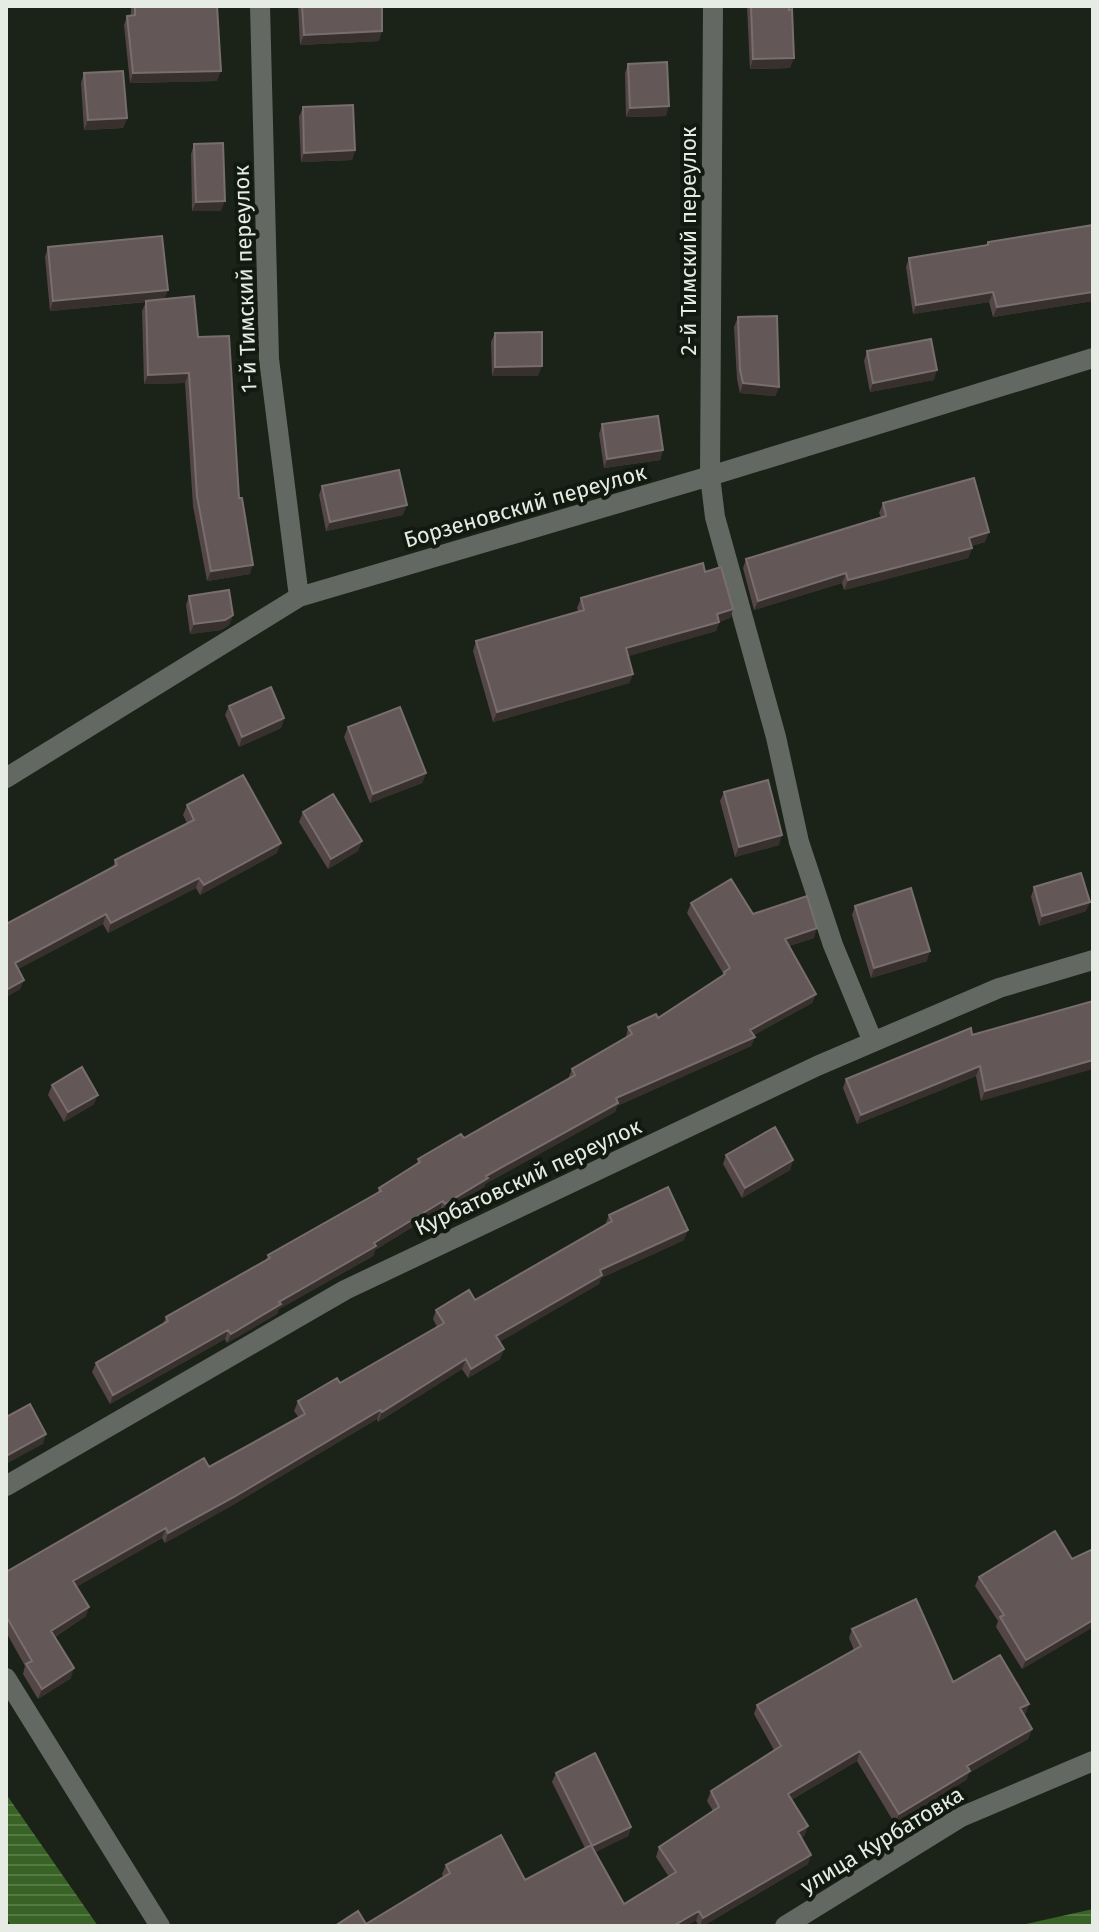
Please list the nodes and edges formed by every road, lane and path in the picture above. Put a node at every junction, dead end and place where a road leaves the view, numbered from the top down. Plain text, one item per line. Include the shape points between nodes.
1 (260, 6) edge
2 (713, 6) edge
3 (1093, 358) edge
4 (710, 476) junction
5 (299, 597) junction
6 (6, 778) edge
7 (1093, 960) edge
8 (873, 1042) junction
9 (6, 1486) edge
10 (6, 1678) edge
11 (1093, 1761) edge
12 (160, 1926) edge
13 (785, 1926) edge

1 - 5 street, 1-й Тимский переулок via 269,359
2 - 4 street, 2-й Тимский переулок
3 - 4 street, Борзеновский переулок
4 - 5 street, Борзеновский переулок
4 - 8 street, 2-й Тимский переулок via 715,517 776,737 799,842
5 - 6 street, Борзеновский переулок
7 - 8 street, Курбатовский переулок via 999,988
8 - 9 street, Курбатовский переулок via 345,1290
10 - 12 street
11 - 13 street, улица Курбатовка via 961,1817

